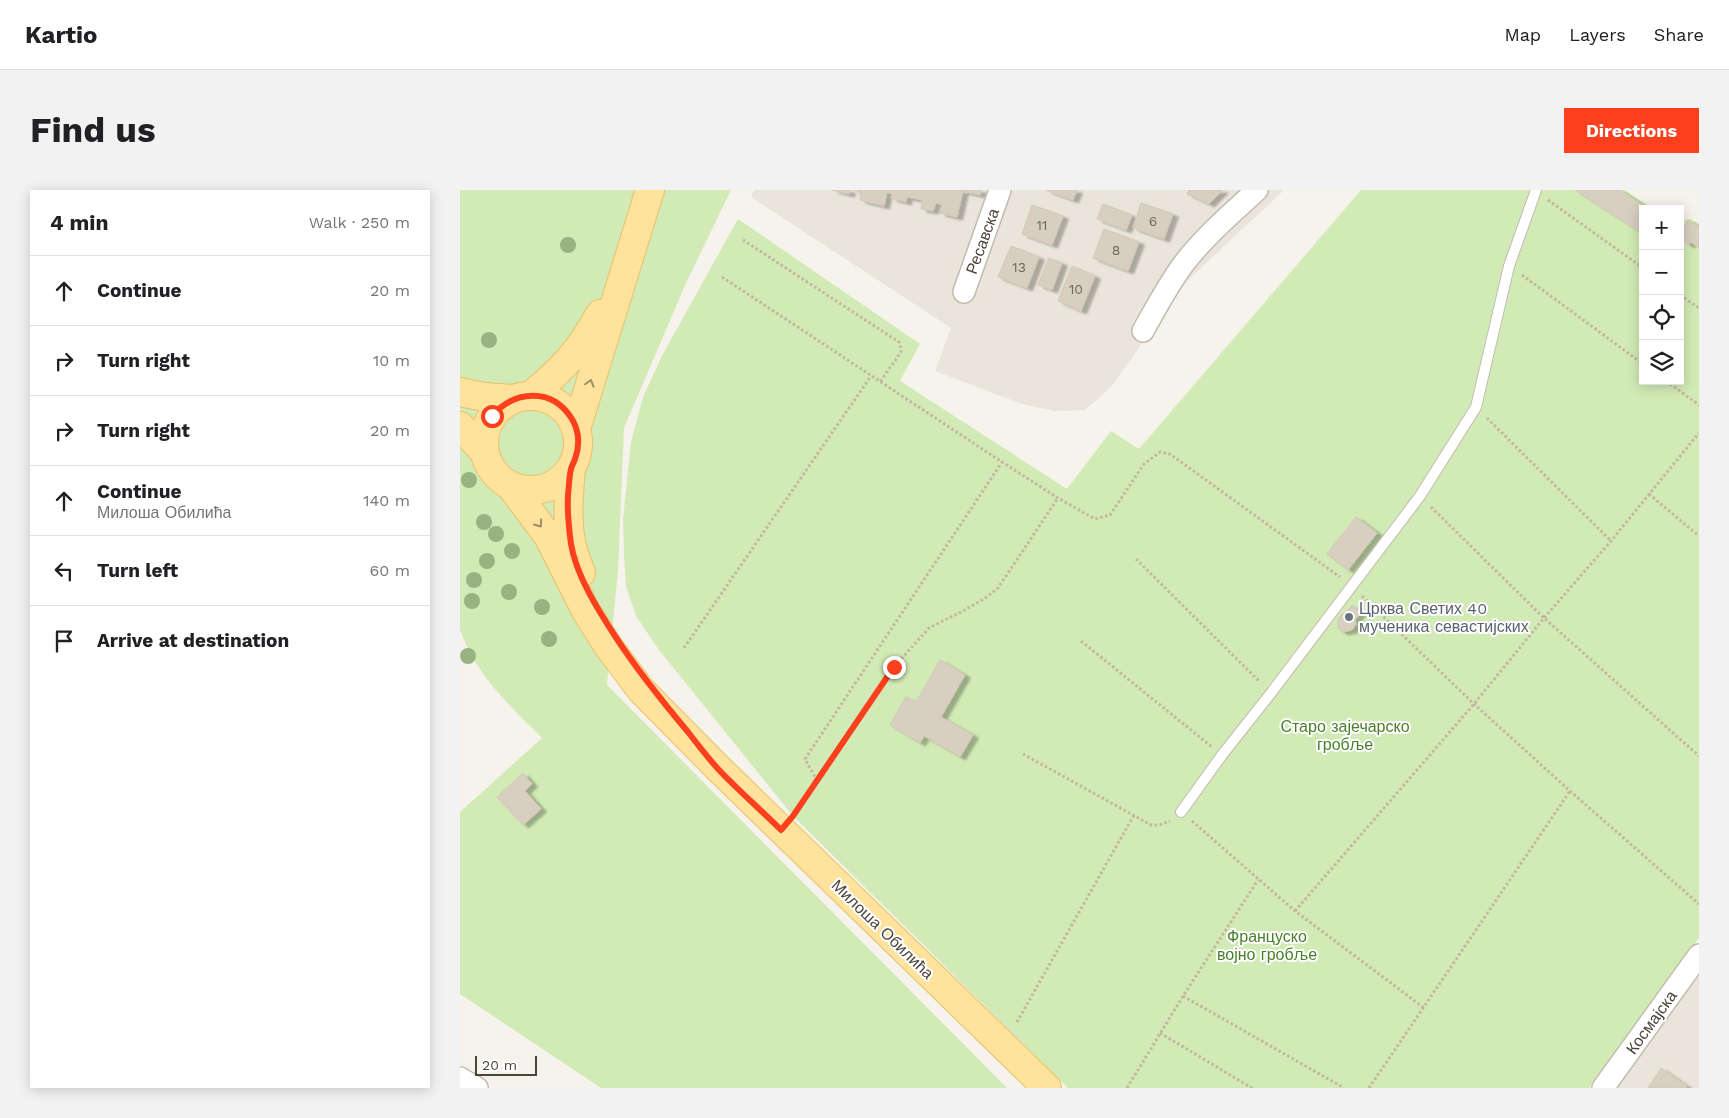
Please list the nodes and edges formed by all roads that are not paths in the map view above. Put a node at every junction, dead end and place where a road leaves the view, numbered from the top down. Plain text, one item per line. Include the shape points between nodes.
1 (650, 190) edge
2 (1000, 190) edge
3 (1256, 190) edge
4 (1536, 191) edge
5 (627, 262) junction
6 (964, 292) dead end
7 (1143, 331) dead end
8 (460, 392) edge
9 (521, 397) junction
10 (460, 426) edge
11 (576, 429) junction
12 (484, 454) junction
13 (571, 468) junction
14 (510, 485) junction
15 (719, 770) junction
16 (1182, 812) road end
17 (1699, 955) edge
18 (460, 1078) edge
19 (477, 1088) edge
20 (1048, 1088) edge
21 (1603, 1088) edge

1 - 5 main road
2 - 6 street, Ресавска
3 - 7 street via 1186,262
4 - 16 lane via 1509,266 1476,407 1420,496
5 - 9 main road via 575,355 547,382
11 -> 5 main road
8 - 9 main road via 484,397
9 - 11 main road via 545,398 559,404
9 - 12 main road via 501,406 489,421 484,434
10 - 12 main road
11 - 13 main road via 578,446
12 - 14 main road via 492,470
13 - 14 main road via 546,488 524,490
13 - 15 main road, Милоша Обилића via 569,522 572,546 583,579 601,615 629,658
14 -> 15 main road, Милоша Обилића via 548,536 586,611 608,646 641,690
15 - 20 main road, Милоша Обилића
17 - 21 street, Космајска
18 - 19 street

